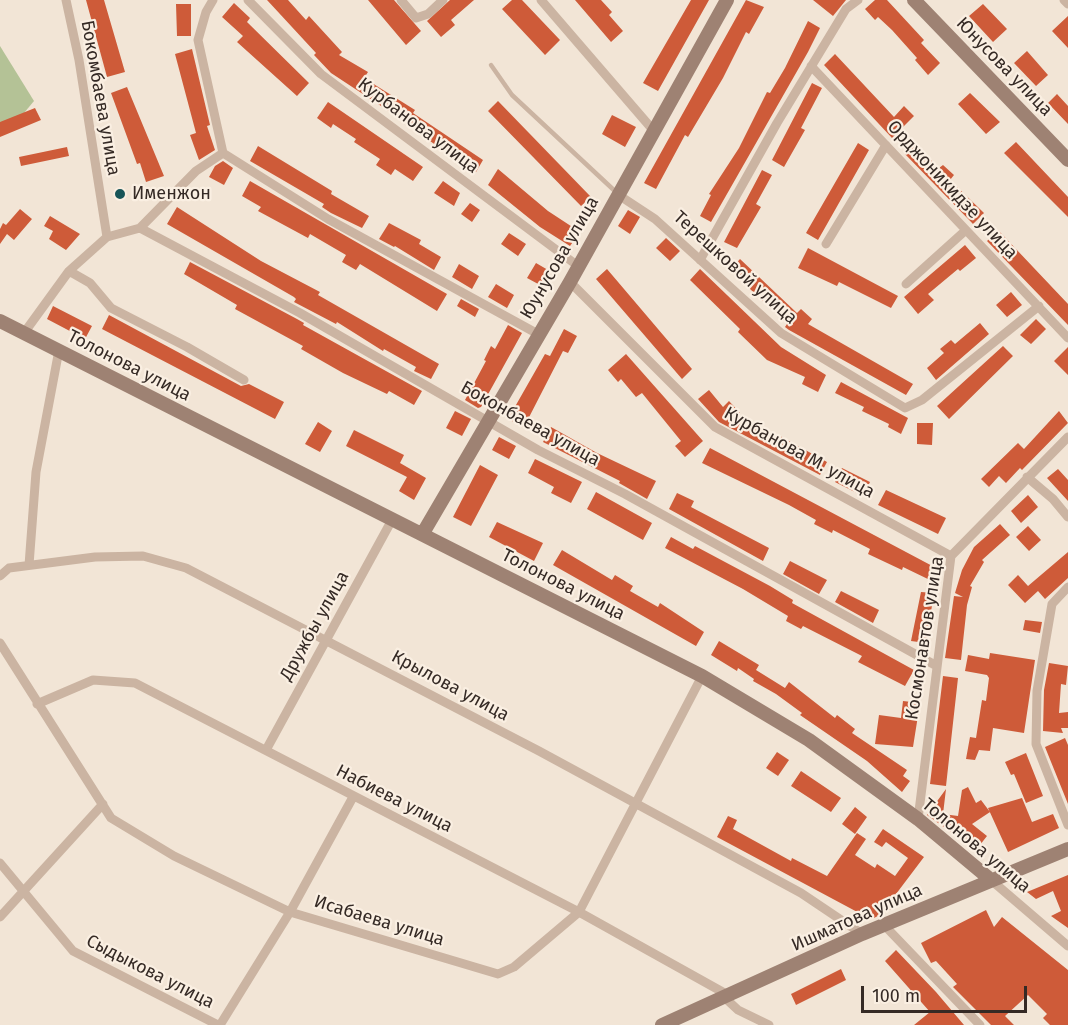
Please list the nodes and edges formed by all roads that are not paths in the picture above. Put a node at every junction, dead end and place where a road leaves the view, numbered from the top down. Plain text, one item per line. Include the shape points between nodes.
1 (66, 0) edge
2 (213, 0) edge
3 (248, 0) edge
4 (400, 0) edge
5 (443, 0) edge
6 (541, 0) edge
7 (727, 0) edge
8 (858, 0) edge
9 (914, 0) edge
10 (1064, 0) edge
11 (1068, 4) edge
12 (491, 65) dead end
13 (812, 66) junction
14 (653, 130) junction
15 (886, 145) junction
16 (223, 153) junction
17 (1068, 160) edge
18 (617, 194) junction
19 (140, 228) junction
20 (966, 230) junction
21 (106, 237) junction
22 (826, 244) dead end
23 (700, 260) junction
24 (578, 266) junction
25 (69, 271) junction
26 (570, 282) junction
27 (906, 284) dead end
28 (1038, 306) junction
29 (0, 321) edge
30 (24, 333) junction
31 (538, 334) junction
32 (1068, 338) edge
33 (59, 351) junction
34 (244, 380) dead end
35 (488, 420) junction
36 (1068, 437) edge
37 (1027, 477) junction
38 (1068, 517) edge
39 (393, 518) junction
40 (423, 533) junction
41 (951, 556) junction
42 (29, 565) junction
43 (0, 576) edge
44 (1068, 587) edge
45 (326, 640) junction
46 (0, 643) edge
47 (935, 665) junction
48 (702, 676) junction
49 (37, 704) junction
50 (266, 750) junction
51 (354, 797) junction
52 (635, 803) junction
53 (103, 804) junction
54 (918, 819) junction
55 (1068, 825) edge
56 (1068, 849) edge
57 (0, 863) edge
58 (991, 880) junction
59 (22, 892) junction
60 (290, 912) junction
61 (579, 912) junction
62 (0, 917) edge
63 (884, 925) junction
64 (862, 934) junction
65 (1068, 946) edge
66 (726, 996) junction
67 (219, 1025) edge
68 (662, 1025) edge
69 (769, 1025) edge
70 (980, 1025) edge

1 - 21 street, Бокомбаева улица
2 - 16 street via 198,40
3 - 24 street, Курбанова улица via 321,74
4 - 5 street via 416,18 428,14
6 - 14 street
7 - 14 main road, Юунусова улица
8 - 13 street via 846,9
9 - 17 main road, Юнусова улица
10 - 11 street
12 - 18 lane via 512,95
13 - 15 street, Орджоникидзе улица
13 - 23 street
14 - 18 main road, Юунусова улица
15 - 20 street, Орджоникидзе улица
15 - 22 street
16 - 19 street via 196,171
16 - 31 street via 328,219
18 - 23 street, Терешковой улица via 655,219
18 - 24 main road, Юунусова улица
19 - 21 street
19 - 35 street, Боконбаева улица
20 - 27 street
20 - 28 street, Орджоникидзе улица
21 - 25 street
23 - 28 street, Терешковой улица via 781,333 905,408 922,400
24 - 26 main road, Юунусова улица
25 - 30 street
25 - 34 street via 90,283 111,308
26 - 31 main road, Юунусова улица
26 - 41 street, Курбанова М. улица via 715,427
28 - 32 street, Орджоникидзе улица
29 - 30 main road, Толонова улица
30 - 33 main road, Толонова улица
31 - 35 main road, Юунусова улица
33 - 39 main road, Толонова улица
33 - 42 street via 36,472
35 - 40 main road, Юунусова улица
35 - 47 street, Боконбаева улица
36 - 37 street, Космонавтов улица
37 - 38 street
37 - 41 street, Космонавтов улица
39 - 40 main road, Толонова улица
39 - 45 street, Дружбы улица
40 - 48 main road, Толонова улица
41 - 47 street, Космонавтов улица
42 - 43 street, Крылова улица via 9,567
42 - 45 street, Крылова улица via 143,556 186,568
44 - 55 street via 1052,604 1037,691 1036,744
45 - 50 street, Дружбы улица
45 - 52 street, Крылова улица
46 - 49 street, Исабаева улица
47 - 54 street, Космонавтов улица
48 - 52 street, Исабаева улица
48 - 54 main road, Толонова улица via 809,740
49 - 50 street, Набиева улица via 93,680 135,683
49 - 53 street, Исабаева улица
50 - 51 street, Набиева улица
51 - 60 street
51 - 61 street, Набиева улица
52 - 61 street, Исабаева улица
52 - 64 street, Крылова улица via 801,893
53 - 59 street
53 - 60 street, Исабаева улица via 111,818 174,856
54 - 58 main road, Толонова улица
56 - 58 main road, Ишматова улица
57 - 59 street, Сыдыкова улица
58 - 63 main road, Ишматова улица
58 - 65 street, Толонова улица
59 - 62 street
59 - 67 street, Сыдыкова улица via 73,951
60 - 61 street, Исабаева улица via 498,974 514,967
60 - 67 street
61 - 66 street, Набиева улица
63 - 64 main road, Ишматова улица
63 - 70 street
64 - 66 main road, Ишматова улица
66 - 68 main road, Ишматова улица
66 - 69 street, Набиева улица via 738,1010

